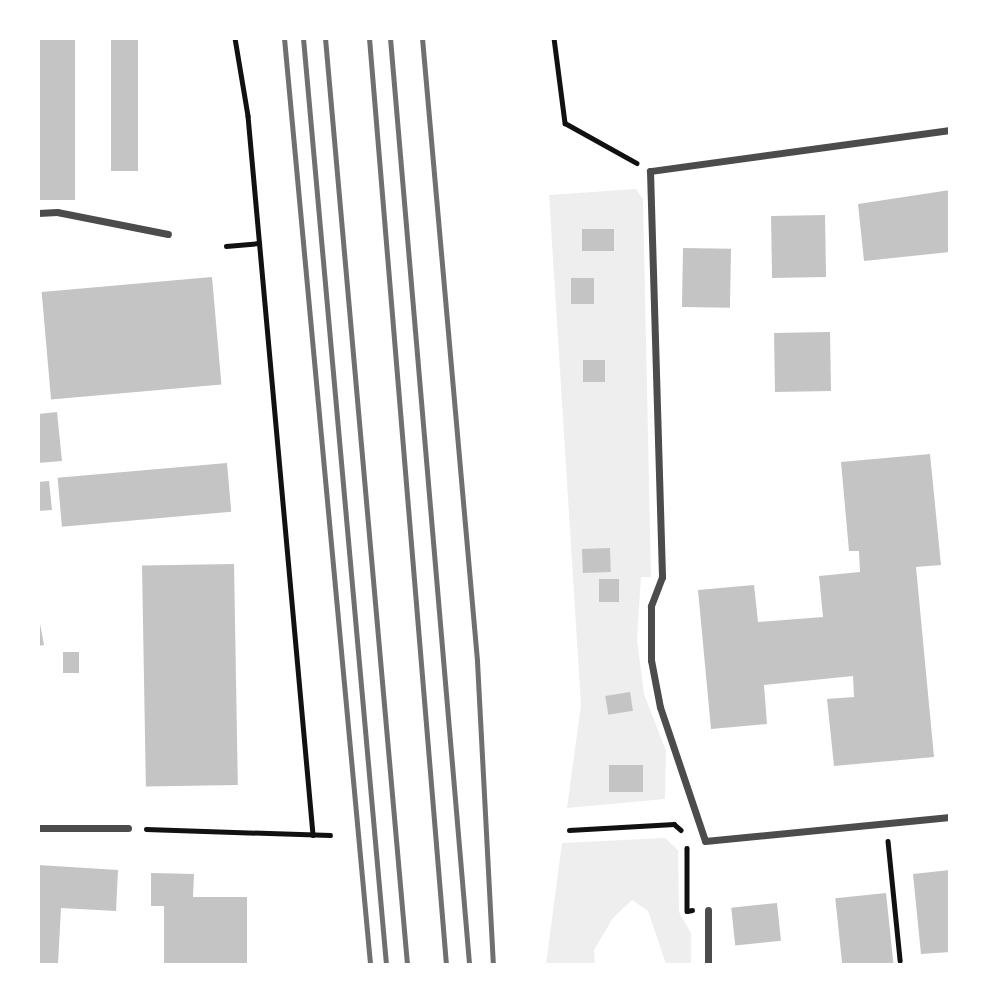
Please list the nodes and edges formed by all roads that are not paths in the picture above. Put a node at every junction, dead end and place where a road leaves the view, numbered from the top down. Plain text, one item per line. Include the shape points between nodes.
1 (950, 130) edge
2 (38, 213) edge
3 (168, 234) dead end
4 (950, 817) edge
5 (38, 828) edge
6 (128, 828) dead end
7 (708, 910) dead end
8 (708, 964) edge

1 - 4 street via 650,171 662,577 651,606 651,660 660,707 705,841
2 - 3 street via 57,212
5 - 6 street
7 - 8 street

